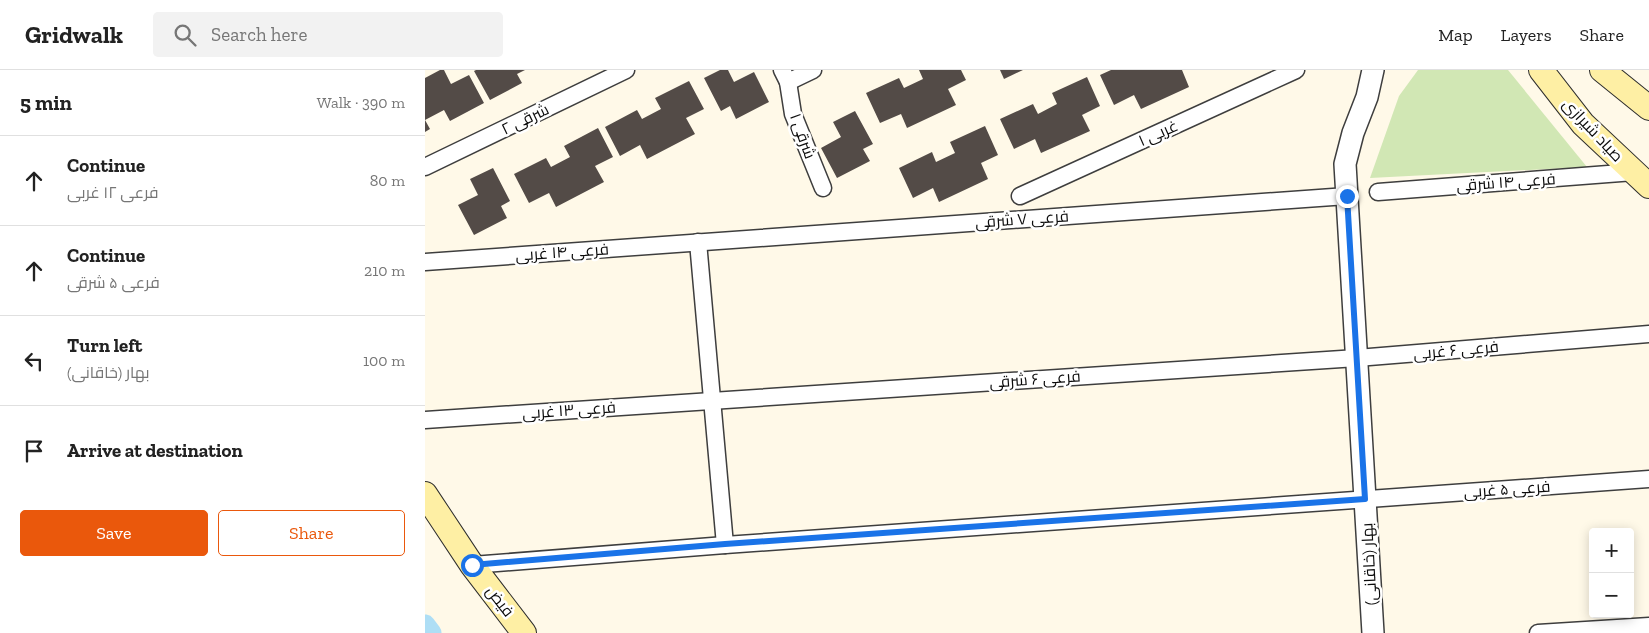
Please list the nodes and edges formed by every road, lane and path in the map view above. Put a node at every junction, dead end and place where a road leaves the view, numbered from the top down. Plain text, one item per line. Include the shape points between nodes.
1 (626, 70) edge
2 (813, 70) edge
3 (1296, 70) edge
4 (1536, 70) edge
5 (1541, 70) edge
6 (1603, 70) edge
7 (1375, 73) edge
8 (785, 76) edge
9 (1556, 89) junction
10 (1649, 91) edge
11 (1649, 108) edge
12 (425, 167) edge
13 (1641, 179) edge
14 (823, 188) dead end
15 (1377, 192) dead end
16 (1021, 196) dead end
17 (1347, 196) junction
18 (698, 242) junction
19 (425, 262) edge
20 (1649, 334) edge
21 (1357, 358) junction
22 (713, 400) junction
23 (425, 420) edge
24 (1649, 479) edge
25 (425, 494) edge
26 (1365, 499) junction
27 (725, 544) junction
28 (472, 565) junction
29 (1649, 626) edge
30 (524, 633) edge
31 (1373, 633) edge
32 (1539, 633) edge

1 - 12 street, ۲ شرقی
2 - 8 street
3 - 16 street, ۱ غربی
4 - 9 street
5 - 9 main road, صیاد شیرازی
6 - 10 main road
6 - 11 main road
7 - 17 street, بهار (خاقانی) via 1345,164
8 - 14 street, ۱ شرقی via 793,114
9 - 13 main road, صیاد شیرازی via 1583,124
13 - 15 street, فرعی ۱۴ شرقی
17 - 18 street, فرعی ۷ شرقی
17 - 21 street, بهار (خاقانی)
18 - 19 street, فرعی ۱۴ غربی
18 - 22 street
20 - 21 street, فرعی ۶ غربی
21 - 22 street, فرعی ۶ شرقی
21 - 26 street, بهار (خاقانی)
22 - 23 street, فرعی ۱۳ غربی
22 - 27 street
24 - 26 street, فرعی ۵ غربی
25 - 28 main road, فیض
26 - 27 street, فرعی ۵ غربی
26 - 31 street, بهار (خاقانی)
27 - 28 street, فرعی ۵ غربی
28 - 30 main road, فیض
29 - 32 street

